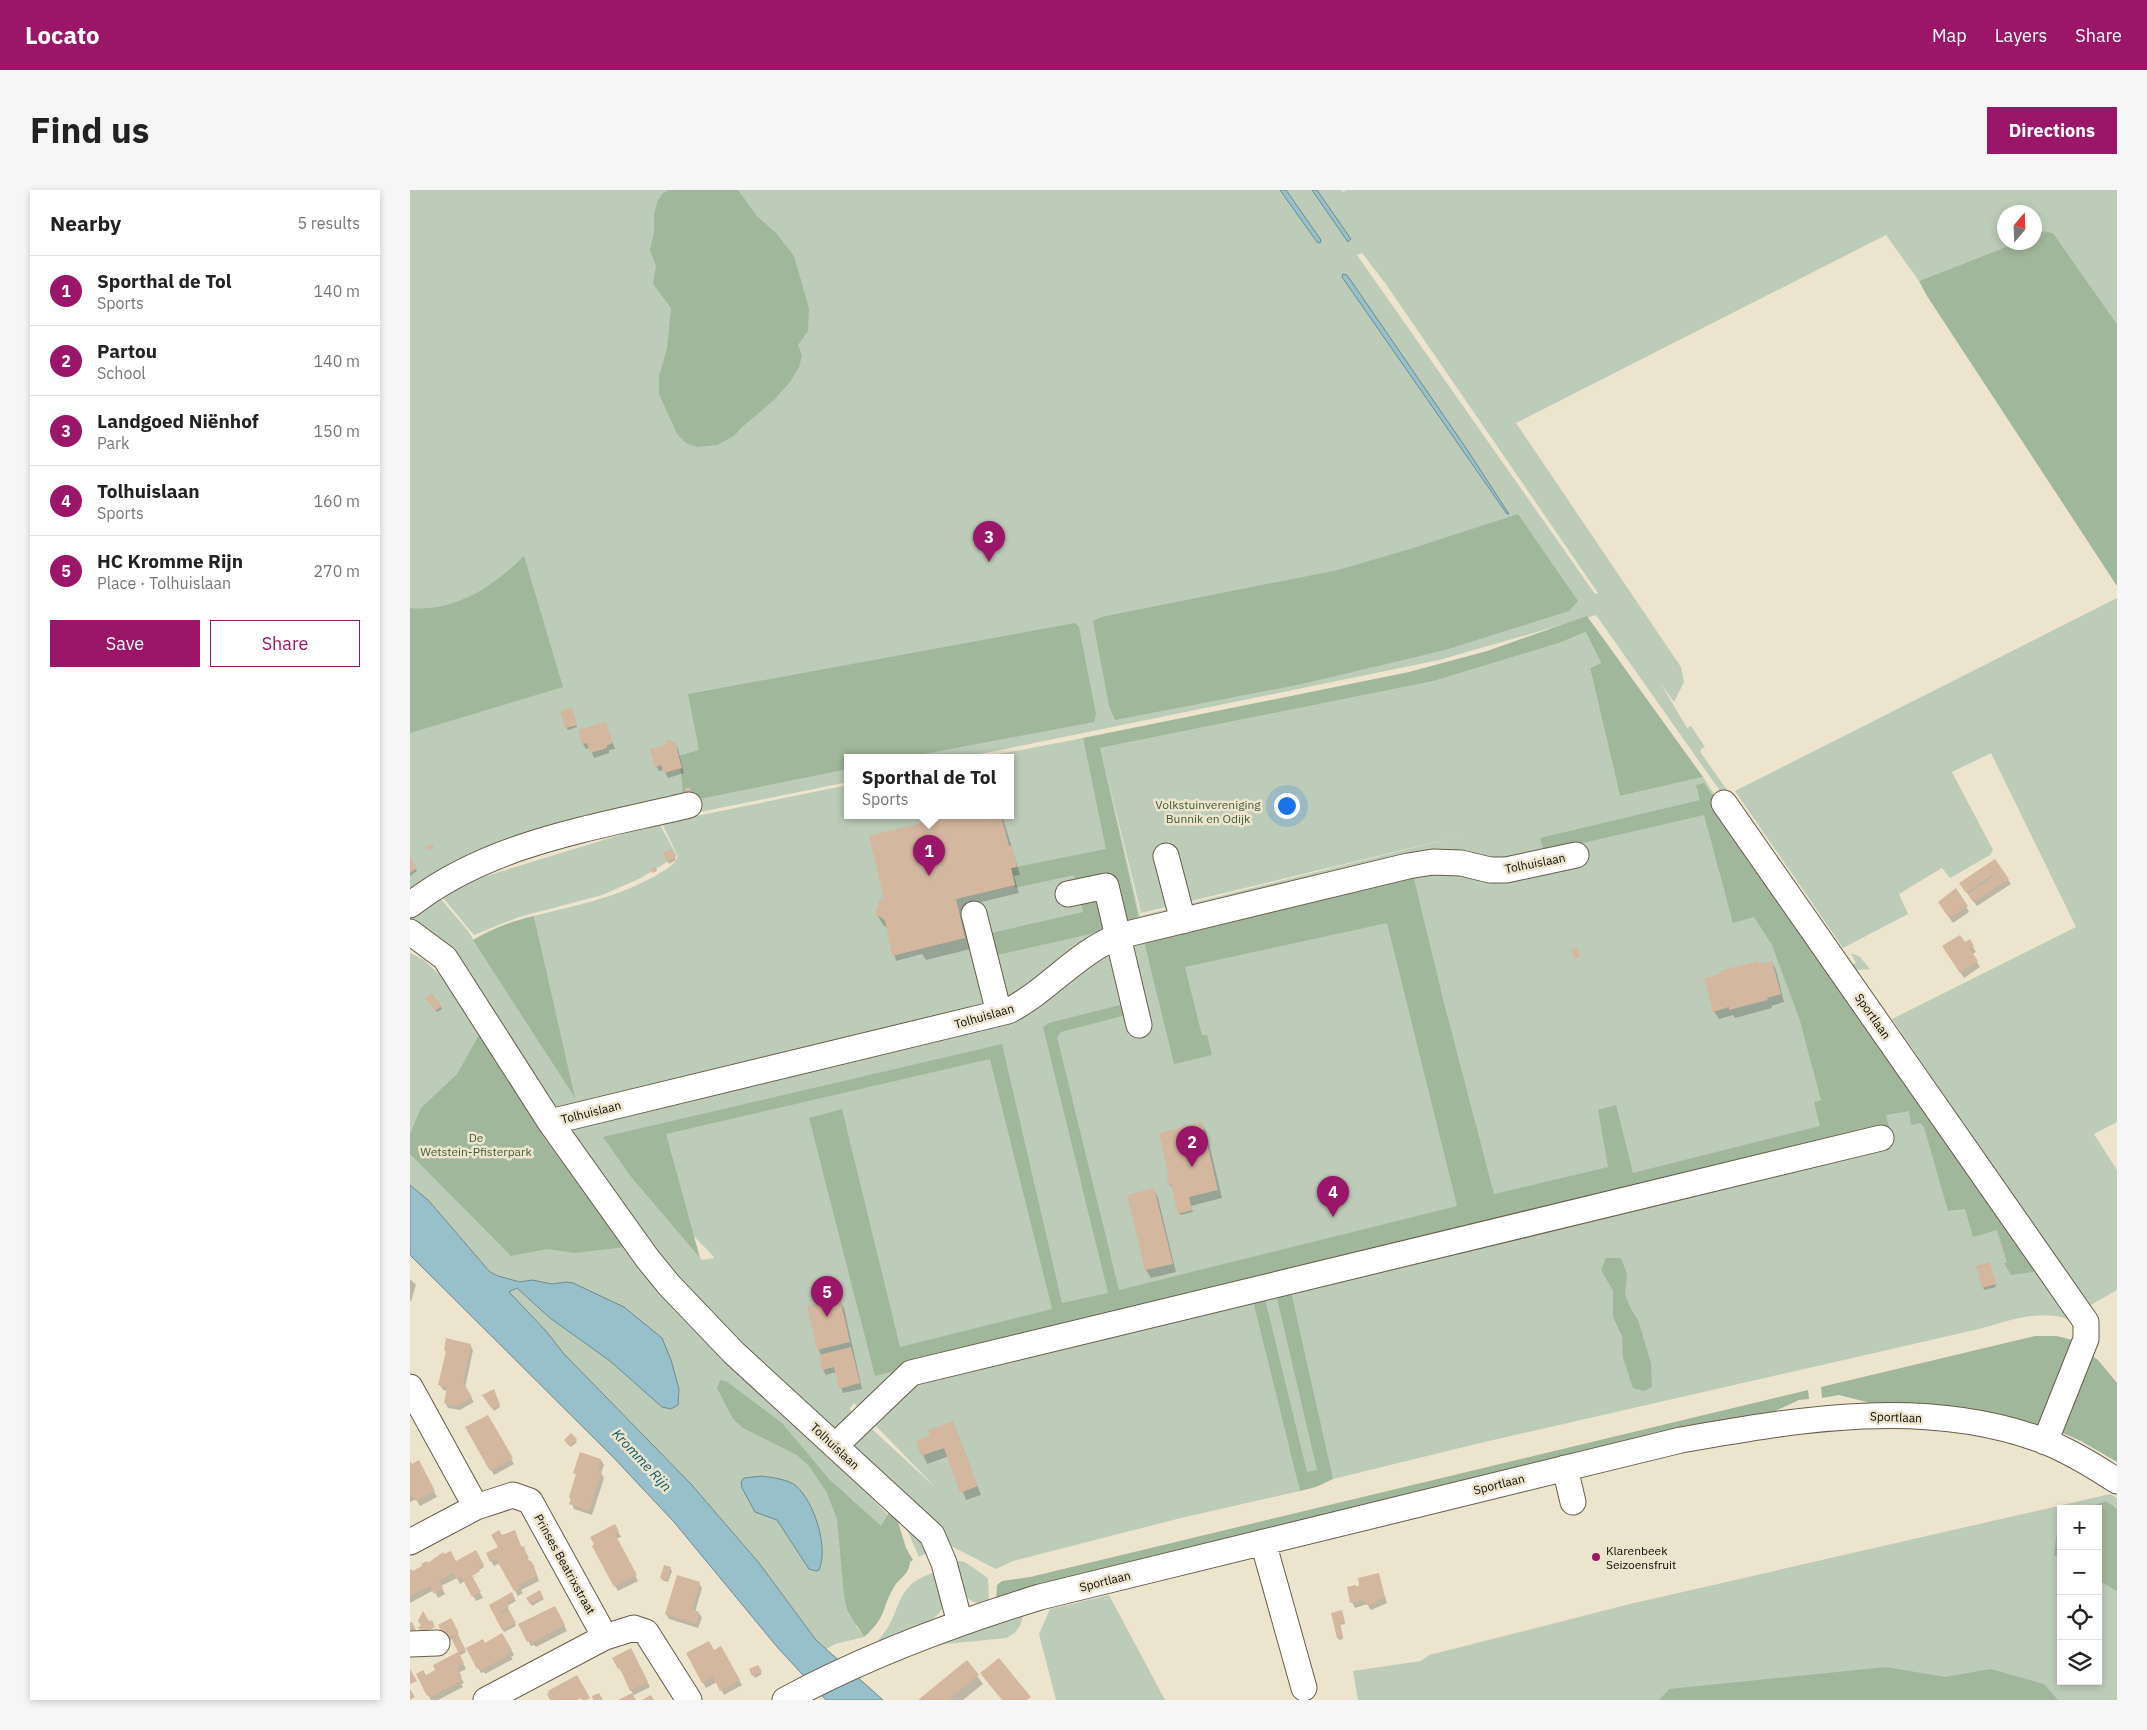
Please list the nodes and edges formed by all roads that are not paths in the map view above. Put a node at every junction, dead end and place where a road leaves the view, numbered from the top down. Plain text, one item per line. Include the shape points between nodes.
1 (1724, 803) dead end
2 (688, 805) dead end
3 (1576, 855) dead end
4 (1166, 856) dead end
5 (1068, 894) dead end
6 (410, 905) edge
7 (974, 914) dead end
8 (1183, 921) junction
9 (410, 932) edge
10 (1119, 936) junction
11 (999, 1014) junction
12 (1139, 1025) dead end
13 (550, 1122) junction
14 (1881, 1138) dead end
15 (410, 1387) edge
16 (2045, 1442) junction
17 (836, 1446) junction
18 (1565, 1468) junction
19 (2117, 1481) edge
20 (1573, 1502) dead end
21 (476, 1507) junction
22 (410, 1542) edge
23 (1263, 1542) junction
24 (960, 1623) junction
25 (605, 1637) junction
26 (437, 1642) dead end
27 (410, 1644) edge
28 (1304, 1688) dead end
29 (794, 1695) edge
30 (486, 1700) edge
31 (689, 1700) edge

1 - 16 street, Sportlaan via 2086,1322 2086,1340
2 - 6 street via 540,840 459,875
3 - 8 street, Tolhuislaan via 1506,870 1461,863 1433,862 1408,866
4 - 8 street
5 - 10 street via 1106,886
7 - 11 street
8 - 10 street, Tolhuislaan
9 - 13 street, Tolhuislaan via 445,958
10 - 11 street, Tolhuislaan via 1097,947 1022,1004
10 - 12 street
11 - 13 street, Tolhuislaan
13 - 17 street, Tolhuislaan via 669,1285 734,1353
14 - 17 street via 912,1373
15 - 21 street
16 - 18 street, Sportlaan via 1998,1427 1939,1418 1881,1415 1764,1425 1681,1440
16 - 19 street, Sportlaan via 2093,1465
17 - 24 street, Tolhuislaan via 932,1535 944,1563
18 - 20 street
18 - 23 street, Sportlaan
21 - 22 street, Prinses Beatrixstraat
21 - 25 street, Prinses Beatrixstraat via 513,1495 530,1501
23 - 24 street, Sportlaan via 1040,1597
23 - 28 street
24 - 29 street, Sportlaan via 875,1655
25 - 30 street
25 - 31 street via 634,1628 646,1632
26 - 27 street

